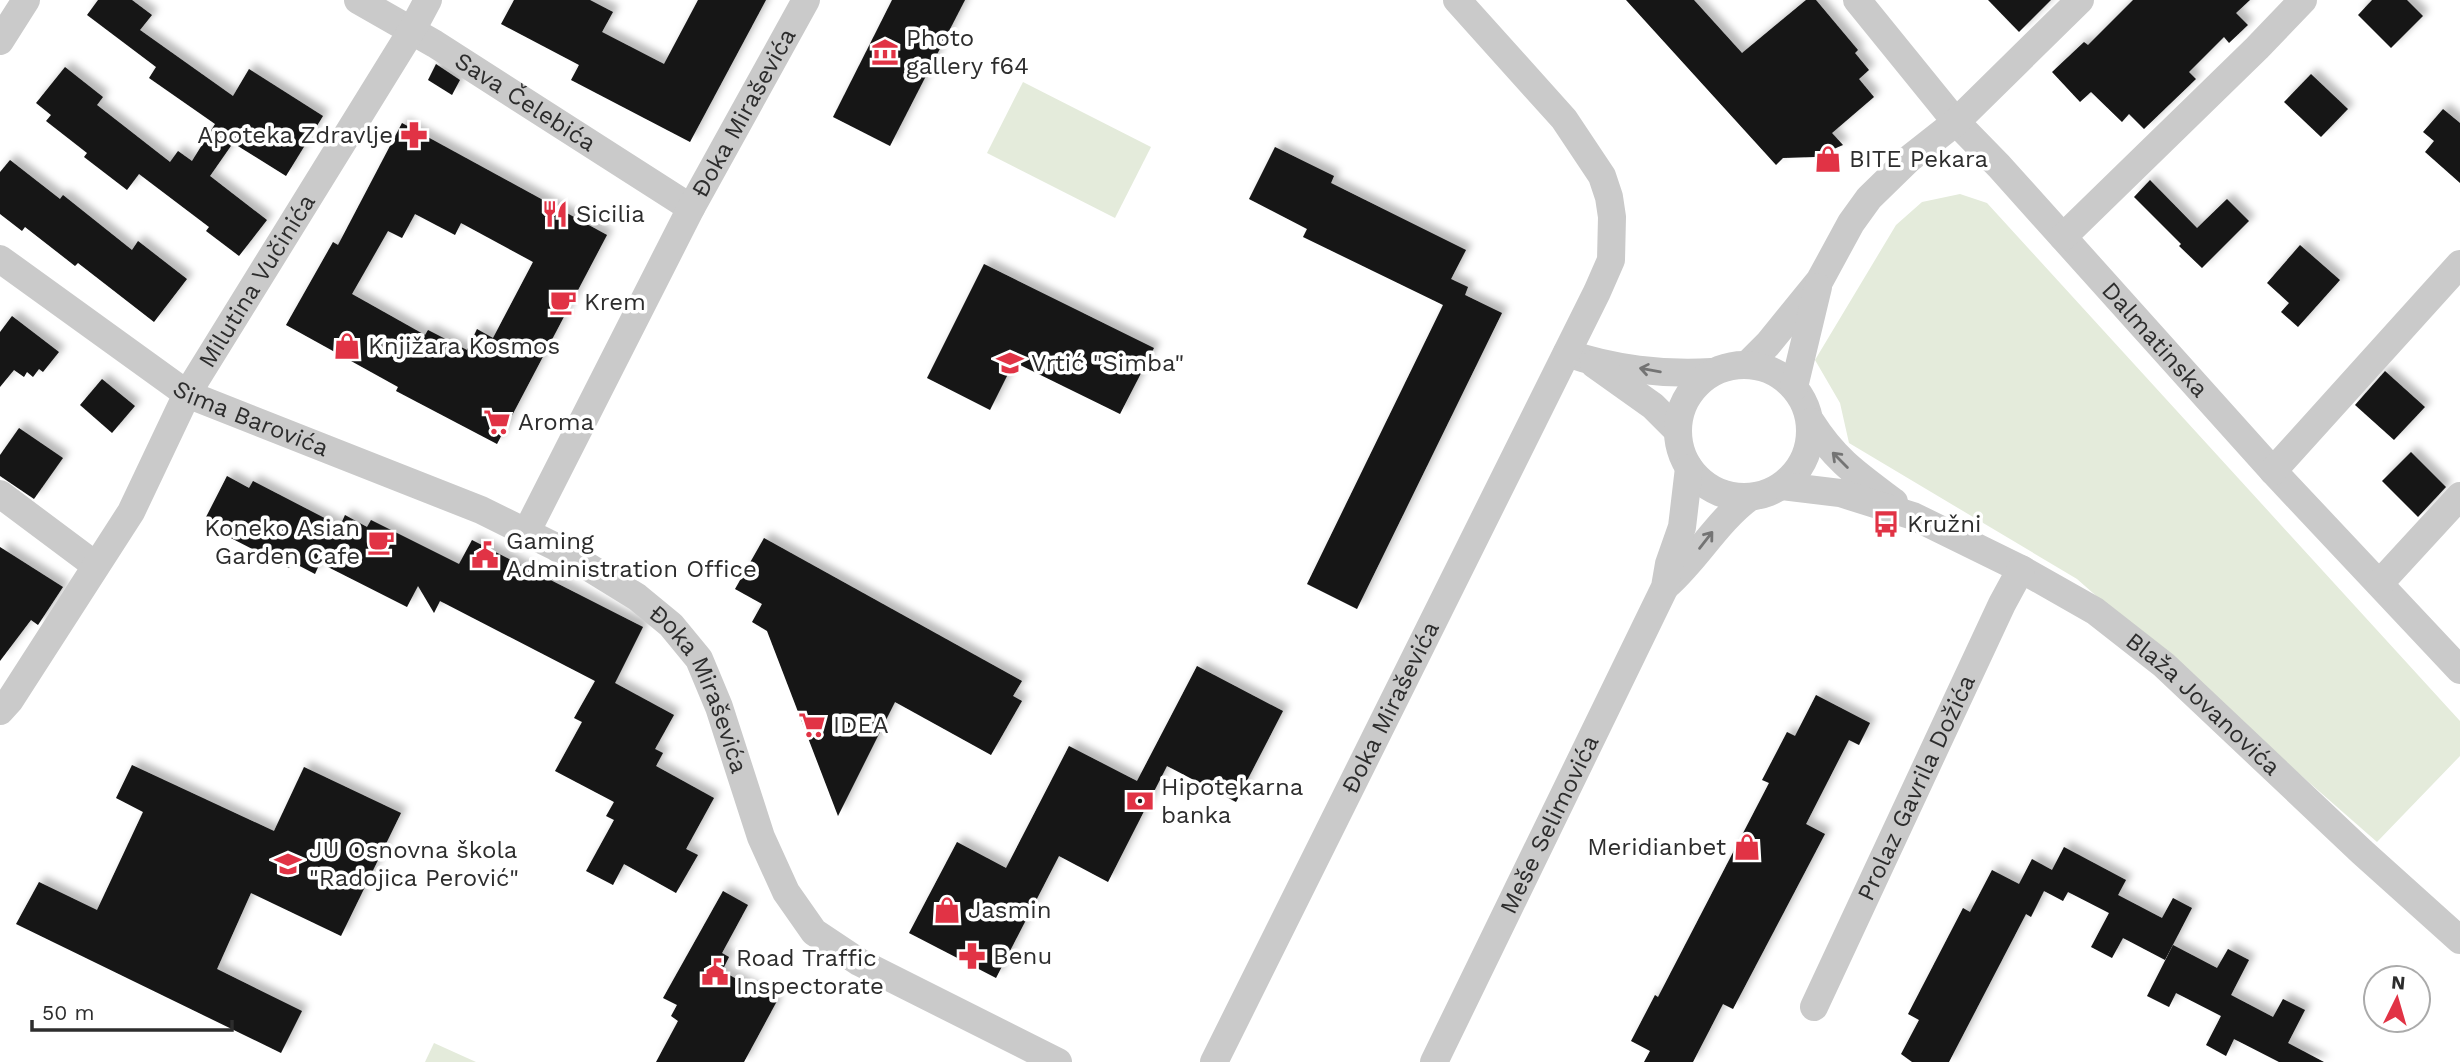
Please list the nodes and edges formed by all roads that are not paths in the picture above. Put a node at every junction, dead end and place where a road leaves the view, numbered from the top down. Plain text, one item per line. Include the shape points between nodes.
1 (26, 0) edge
2 (358, 0) edge
3 (428, 0) edge
4 (806, 0) edge
5 (1457, 0) edge
6 (1857, 0) edge
7 (2080, 0) edge
8 (2303, 0) edge
9 (412, 30) junction
10 (0, 41) edge
11 (1956, 122) junction
12 (691, 208) junction
13 (2063, 237) junction
14 (0, 259) edge
15 (2460, 264) edge
16 (1820, 280) junction
17 (1578, 356) junction
18 (1748, 364) junction
19 (1712, 372) junction
20 (1794, 387) junction
21 (187, 394) junction
22 (1811, 422) junction
23 (1678, 431) junction
24 (1689, 468) junction
25 (2273, 471) junction
26 (1782, 486) junction
27 (0, 494) edge
28 (2460, 496) edge
29 (1750, 497) junction
30 (1913, 516) junction
31 (527, 531) junction
32 (95, 565) junction
33 (2021, 569) junction
34 (2380, 583) junction
35 (1665, 587) junction
36 (2460, 670) edge
37 (0, 711) edge
38 (2460, 940) edge
39 (1814, 1007) dead end
40 (1058, 1062) edge
41 (1214, 1062) edge
42 (1434, 1062) edge

1 - 10 street
2 - 9 street, Sava Čelebića
3 - 9 street, Milutina Vučinića
4 - 12 street, Đoka Miraševića
5 - 17 street, Đoka Miraševića via 1564,118 1602,176 1612,217 1611,260
6 - 11 street, Dalmatinska
7 - 11 street
8 - 13 street
9 - 12 street, Sava Čelebića
9 - 21 street, Milutina Vučinića
11 - 13 street, Dalmatinska
11 - 16 street via 1869,198
12 - 31 street, Đoka Miraševića
13 - 25 street, Dalmatinska
14 - 21 street, Sima Barovića
15 - 25 street
16 - 18 street
16 - 20 street
19 -> 17 street via 1661,372
17 - 23 street via 1653,406
17 - 41 street, Đoka Miraševića
18 - 19 street
18 - 20 street via 1781,375
19 - 23 street via 1686,398
20 - 22 street
21 - 31 street, Sima Barovića
21 - 32 street, Milutina Vučinića via 131,512
22 - 26 street via 1805,460
30 -> 22 street, Blaža Jovanovića via 1851,471 1826,447
23 - 24 street
24 - 29 street via 1717,491
24 - 35 street, Meše Selimovića via 1682,527
25 - 34 street, Dalmatinska
26 - 29 street
26 - 30 street, Blaža Jovanovića via 1840,493
27 - 32 street
28 - 34 street
35 -> 29 street, Meše Selimovića via 1720,522
30 - 33 street, Blaža Jovanovića
31 - 40 street, Đoka Miraševića via 636,597 671,625 699,659 761,837 786,892 814,932 859,961
32 - 37 street, Milutina Vučinića
33 - 38 street, Blaža Jovanovića via 2095,611 2155,658
33 - 39 street, Prolaz Gavrila Dožića
34 - 36 street, Dalmatinska
35 - 42 street, Meše Selimovića

